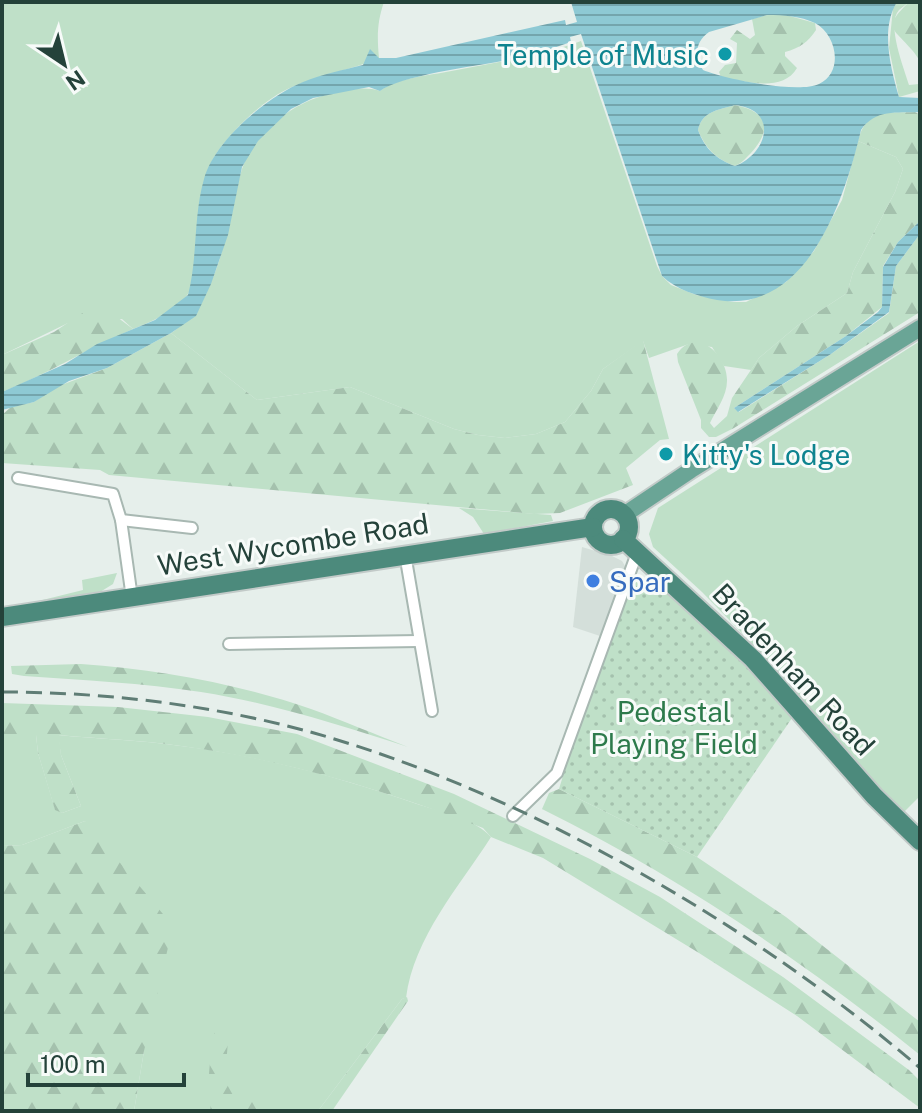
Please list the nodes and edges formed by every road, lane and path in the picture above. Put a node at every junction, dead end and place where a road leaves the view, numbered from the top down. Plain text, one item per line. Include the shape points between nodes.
1 (920, 328) edge
2 (18, 478) dead end
3 (624, 515) junction
4 (121, 520) junction
5 (593, 527) junction
6 (192, 528) dead end
7 (623, 539) junction
8 (637, 553) junction
9 (405, 554) junction
10 (132, 598) junction
11 (2, 617) edge
12 (419, 641) junction
13 (229, 644) dead end
14 (432, 711) dead end
15 (513, 816) dead end
16 (920, 841) edge

1 - 3 main road
2 - 4 street via 113,494
3 - 5 highway via 616,509 602,511
3 - 7 highway via 628,528
4 - 6 street
4 - 10 street
5 - 7 highway via 596,537 607,544
5 - 9 highway, West Wycombe Road
7 - 8 highway, Bradenham Road
8 - 15 street via 557,773
8 - 16 highway, Bradenham Road via 753,659
9 - 10 highway, West Wycombe Road
9 - 12 street
10 - 11 highway, West Wycombe Road
12 - 13 street
12 - 14 street

